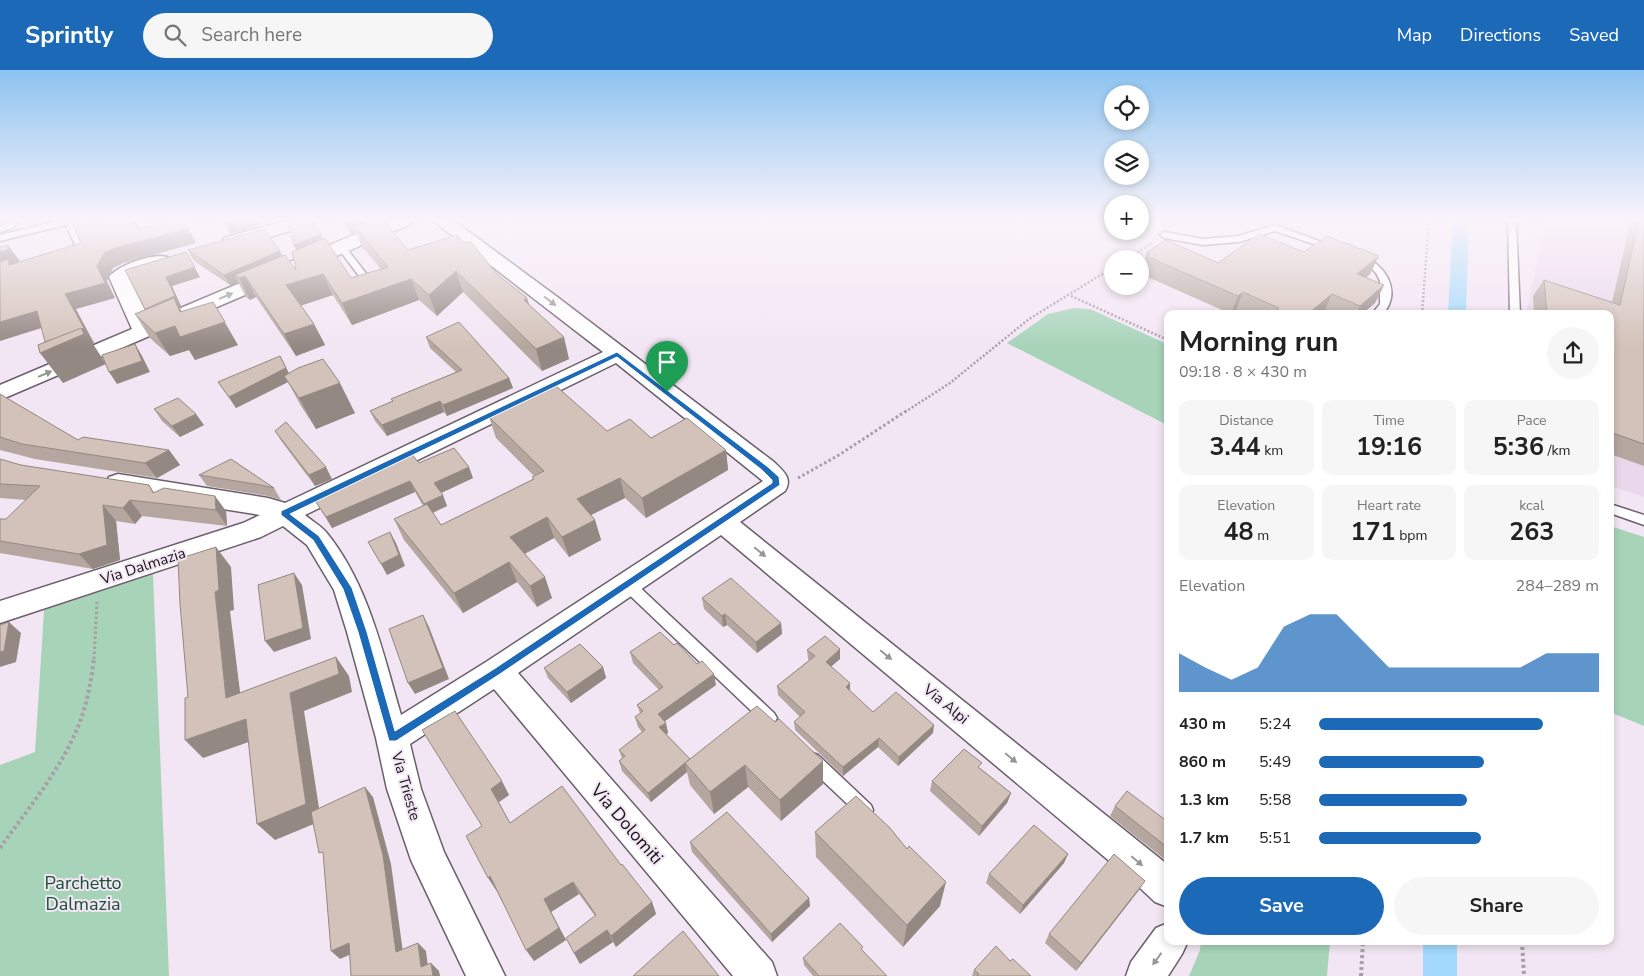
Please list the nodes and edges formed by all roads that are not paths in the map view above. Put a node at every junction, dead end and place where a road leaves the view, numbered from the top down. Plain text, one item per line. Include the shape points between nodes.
1 (156, 262) edge
2 (306, 262) edge
3 (354, 262) edge
4 (498, 262) edge
5 (1367, 262) edge
6 (1513, 262) edge
7 (373, 287) edge
8 (1381, 310) edge
9 (1515, 310) edge
10 (144, 331) junction
11 (617, 354) junction
12 (0, 393) edge
13 (92, 479) edge
14 (1614, 509) edge
15 (284, 513) junction
16 (1644, 520) edge
17 (722, 521) junction
18 (627, 584) junction
19 (0, 612) edge
20 (497, 671) junction
21 (781, 730) edge
22 (392, 738) junction
23 (802, 750) edge
24 (875, 819) edge
25 (1164, 885) edge
26 (1166, 945) edge
27 (486, 976) edge
28 (758, 976) edge
29 (1145, 976) edge

1 - 10 street via 132,269 119,277
10 -> 2 street
3 - 7 lane
4 -> 11 street
5 - 8 lane via 1385,276 1385,305
6 - 9 lane
12 -> 10 street
11 - 15 street, Via Dalmazia
11 - 17 street via 776,479 776,485
13 - 15 street, Via Trieste via 268,507
14 - 16 lane
15 - 19 street, Via Dalmazia via 252,530 213,544
15 - 22 street, Via Trieste via 316,538 347,588
17 - 18 street
17 -> 25 street, Via Alpi
18 - 20 street
18 - 21 lane
20 - 22 street
20 - 28 street, Via Dolomiti
22 - 27 street, Via Trieste via 404,788 428,860
23 - 24 lane
26 -> 29 street

